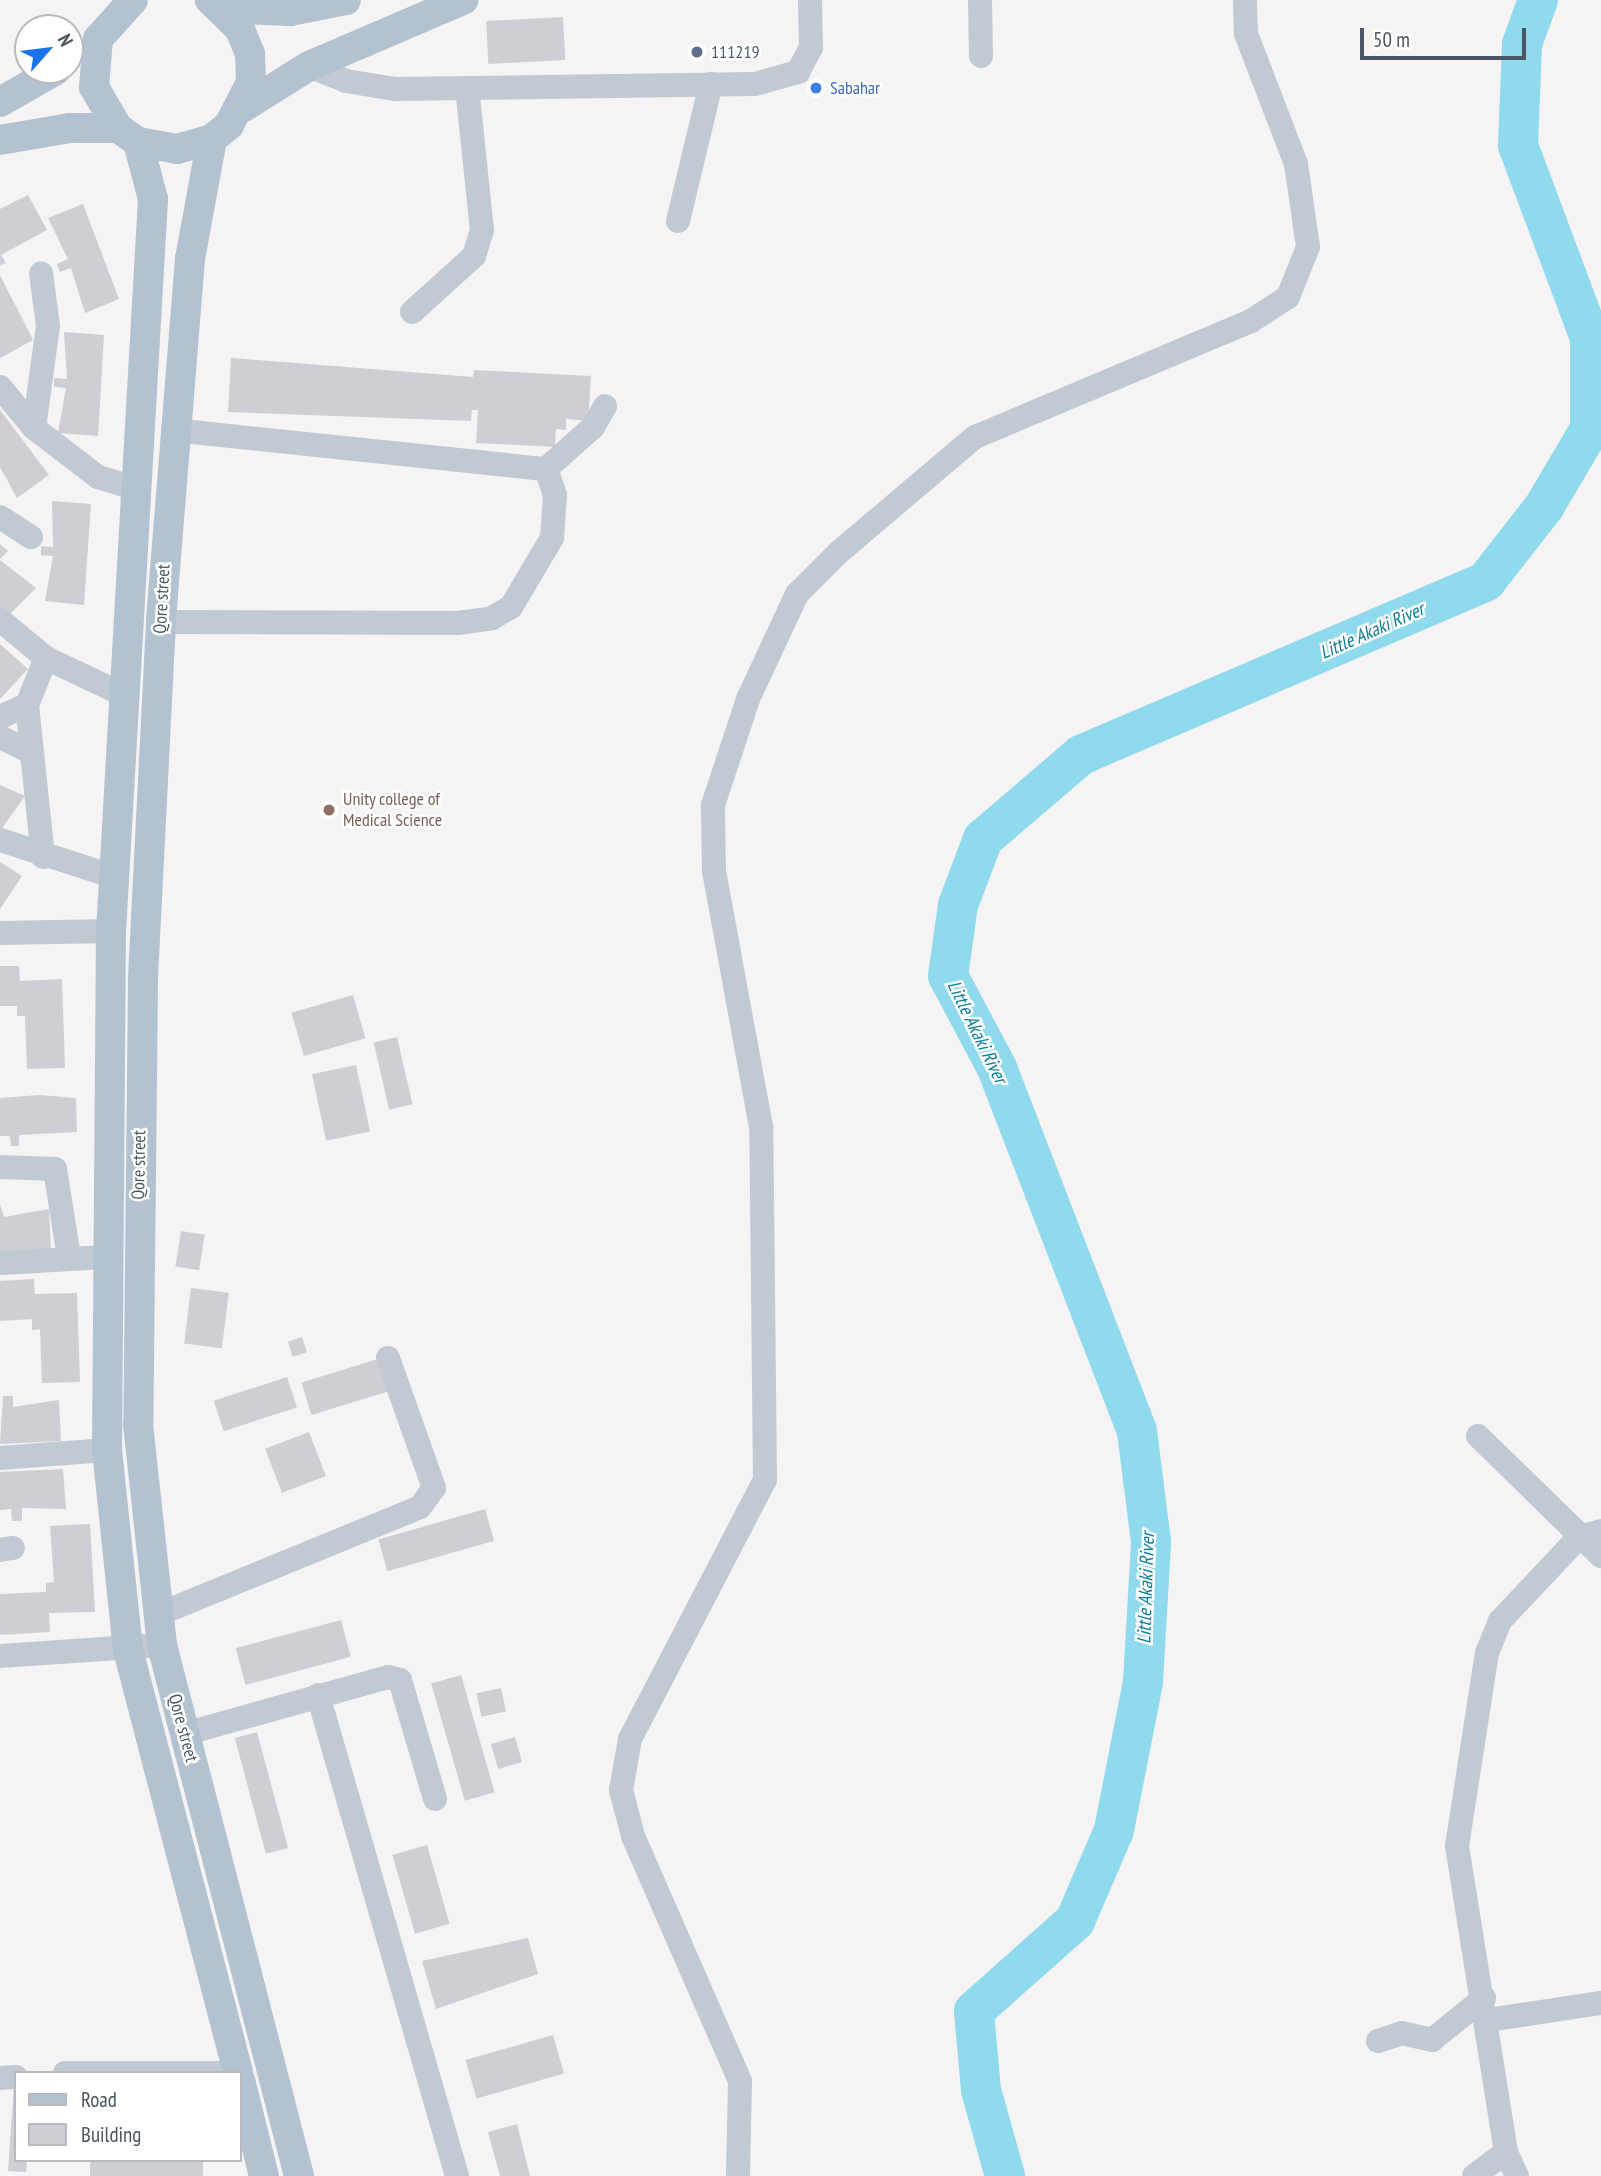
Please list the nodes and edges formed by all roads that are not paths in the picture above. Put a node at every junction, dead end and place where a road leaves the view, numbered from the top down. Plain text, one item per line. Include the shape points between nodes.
1 (346, 0) edge
2 (463, 0) edge
3 (810, 0) edge
4 (980, 0) edge
5 (1245, 0) edge
6 (131, 1) edge
7 (216, 4) edge
8 (98, 39) junction
9 (84, 50) edge
10 (981, 56) dead end
11 (309, 66) junction
12 (32, 84) edge
13 (711, 84) junction
14 (467, 88) junction
15 (0, 102) edge
16 (242, 108) junction
17 (128, 135) junction
18 (212, 139) junction
19 (0, 140) edge
20 (678, 221) dead end
21 (41, 273) dead end
22 (412, 312) dead end
23 (0, 387) edge
24 (605, 406) dead end
25 (34, 428) junction
26 (173, 430) junction
27 (546, 469) junction
28 (133, 488) junction
29 (0, 517) edge
30 (32, 537) dead end
31 (0, 620) edge
32 (160, 622) junction
33 (46, 658) junction
34 (120, 694) junction
35 (27, 705) junction
36 (0, 718) edge
37 (0, 737) edge
38 (31, 752) junction
39 (0, 840) edge
40 (43, 857) junction
41 (115, 877) junction
42 (111, 931) junction
43 (0, 933) edge
44 (0, 1167) edge
45 (106, 1256) junction
46 (69, 1257) junction
47 (0, 1263) edge
48 (388, 1358) dead end
49 (1478, 1436) dead end
50 (107, 1450) junction
51 (0, 1458) edge
52 (1590, 1534) edge
53 (1601, 1556) edge
54 (157, 1615) junction
55 (162, 1645) junction
56 (128, 1650) junction
57 (0, 1656) edge
58 (318, 1695) junction
59 (184, 1734) junction
60 (435, 1799) dead end
61 (1601, 2003) edge
62 (1486, 2009) junction
63 (1378, 2041) dead end
64 (237, 2071) edge
65 (242, 2088) edge
66 (1507, 2152) junction
67 (264, 2176) edge
68 (299, 2176) edge
69 (457, 2176) edge
70 (738, 2176) edge
71 (1474, 2176) edge
72 (1517, 2176) edge

1 - 7 main road via 290,11
2 - 11 main road
3 - 13 street via 811,48 797,72 755,83
4 - 10 street
5 - 70 street via 1246,34 1296,164 1308,247 1288,297 1251,321 975,437 838,553 797,594 748,699 712,805 714,871 761,1127 765,1480 630,1739 621,1790 633,1836 740,2081
6 - 8 main road
7 - 16 main road via 250,54
8 - 9 main road
8 - 17 main road, Qore street via 94,87
11 - 14 street via 346,81 395,89
11 - 16 main road
12 - 15 main road
13 - 14 street
13 - 20 street
14 - 22 street via 482,230 474,256
16 - 18 main road
17 - 18 main road via 177,149
17 - 19 main road via 70,128
17 - 28 main road, Qore street via 153,199
18 - 26 main road, Qore street via 190,259
21 - 25 street via 48,326
23 - 25 street
24 - 27 street via 593,427
25 - 28 street via 98,477
26 - 27 street
26 - 32 main road, Qore street
27 - 32 street via 555,495 552,538 511,607 492,618 458,623
28 - 34 main road, Qore street
29 - 30 street
31 - 33 street
32 - 54 main road, Qore street via 136,1312 139,1437
33 - 34 street
33 - 35 street
34 - 41 main road, Qore street
35 - 36 street
35 - 38 street
37 - 38 street
38 - 40 street
39 - 40 street
40 - 41 street
41 - 42 main road, Qore street
42 - 43 street
42 - 45 main road, Qore street
44 - 46 street via 55,1169
45 - 46 street
45 - 50 main road, Qore street
46 - 47 street
48 - 54 street via 434,1488 420,1507
49 - 52 street
50 - 51 street
50 - 56 main road, Qore street
52 - 53 street
52 - 62 street via 1515,1599 1487,1653 1457,1846 1465,1924
54 - 55 main road, Qore street
55 - 56 street
55 - 59 main road, Qore street
56 - 57 street
56 - 64 main road, Qore street
58 - 59 street
58 - 60 street via 388,1677 400,1680
58 - 69 street
59 - 68 main road, Qore street
61 - 62 street
62 - 63 street via 1433,2040 1402,2033
62 - 66 street
65 - 67 main road
66 - 71 street
66 - 72 street

